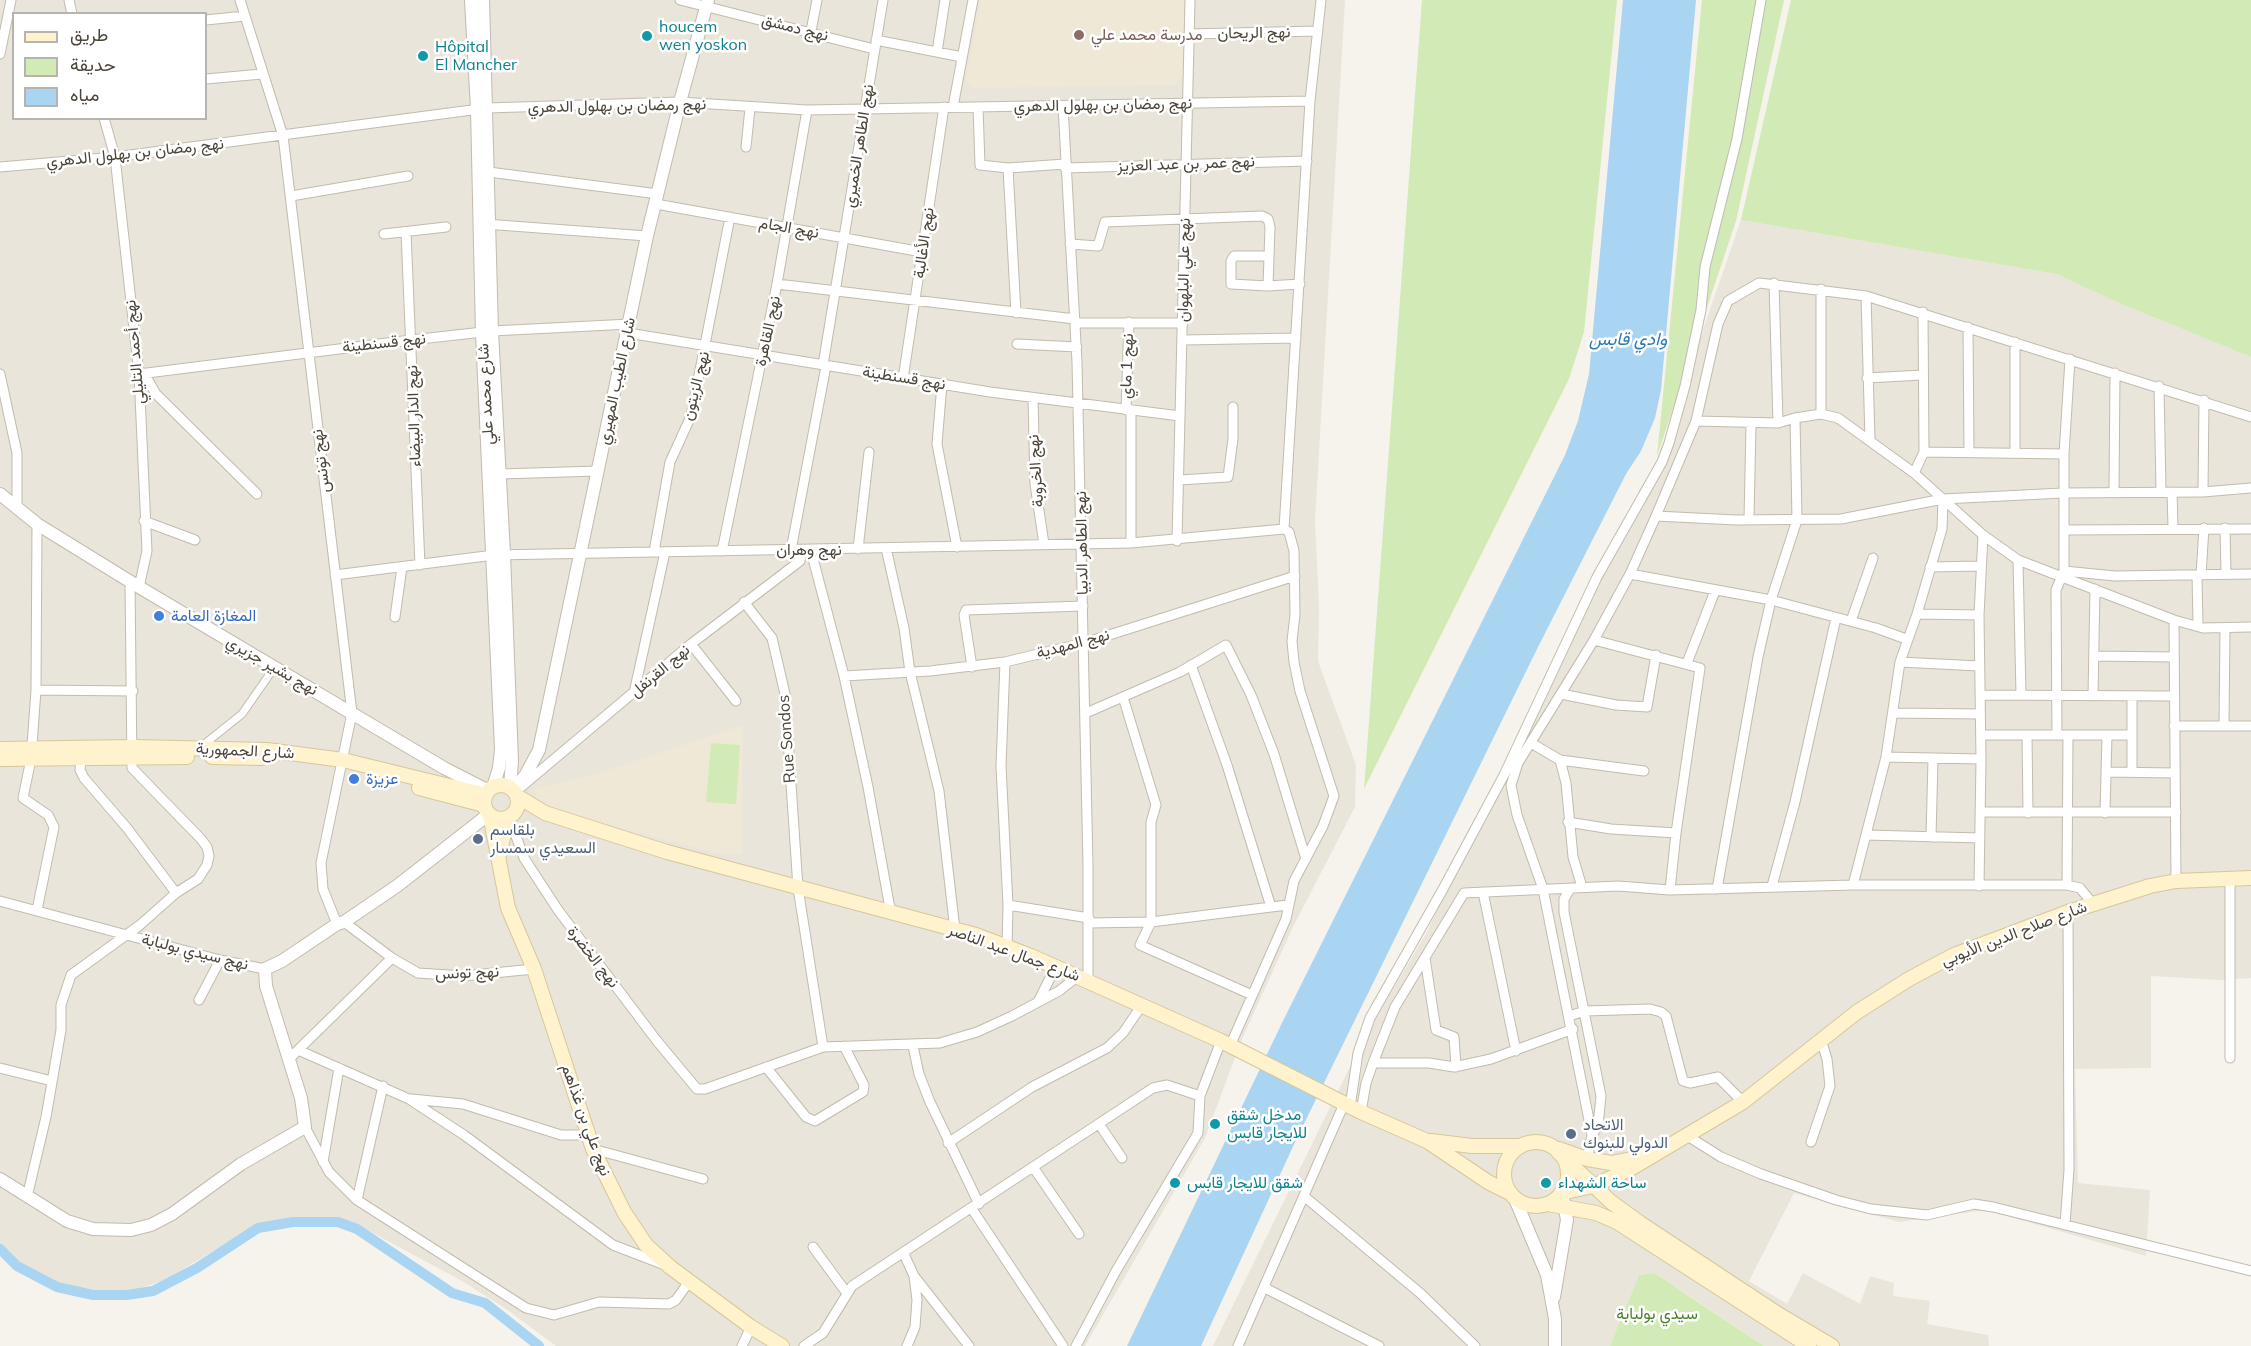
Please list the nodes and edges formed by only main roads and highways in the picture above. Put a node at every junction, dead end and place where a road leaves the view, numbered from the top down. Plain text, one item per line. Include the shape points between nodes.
1 (0, 749) edge
2 (133, 752) junction
3 (32, 753) junction
4 (0, 759) edge
5 (343, 764) junction
6 (514, 791) junction
7 (488, 801) junction
8 (544, 813) junction
9 (510, 817) junction
10 (499, 861) junction
11 (2251, 878) edge
12 (1426, 1141) junction
13 (1521, 1146) junction
14 (1555, 1149) junction
15 (1653, 1155) junction
16 (1593, 1185) junction
17 (1561, 1193) junction
18 (1513, 1196) junction
19 (1548, 1204) junction
20 (783, 1346) edge
21 (1809, 1346) edge
22 (1832, 1346) edge

1 - 3 main road, شارع الجمهورية
2 - 3 main road, شارع الجمهورية
2 - 3 main road, شارع الجمهورية via 81,759
2 - 5 main road, شارع الجمهورية
2 - 5 main road, شارع الجمهورية via 267,750
3 - 4 main road, شارع الجمهورية
5 - 7 main road, شارع الجمهورية
6 - 7 main road
6 - 8 main road, شارع جمال عبد الناصر
6 - 9 main road, نهج علي بن غذاهم via 518,806
7 - 9 main road, شارع جمال عبد الناصر
7 - 10 main road, نهج علي بن غذاهم
8 - 9 main road, شارع جمال عبد الناصر
8 - 12 main road, شارع جمال عبد الناصر via 667,852 1007,947 1142,1005
9 - 10 main road, نهج علي بن غذاهم
10 - 20 main road, نهج علي بن غذاهم via 508,908 534,969 593,1149 636,1231 688,1283
11 - 15 main road, شارع صلاح الدين الأيوبي via 2176,881 2120,894 1977,945 1883,995 1743,1102
12 - 13 main road
12 - 18 main road
13 - 14 main road via 1536,1142
13 - 18 main road via 1505,1167 1504,1176
14 - 15 main road, شارع صلاح الدين الأيوبي via 1611,1163
14 - 16 main road
14 - 17 main road via 1567,1167
15 - 16 main road, شارع صلاح الدين الأيوبي
16 - 17 main road, شارع صلاح الدين الأيوبي
16 - 22 main road via 1667,1242
17 - 19 main road
18 - 19 main road via 1534,1206
19 - 21 main road via 1596,1213 1629,1228

